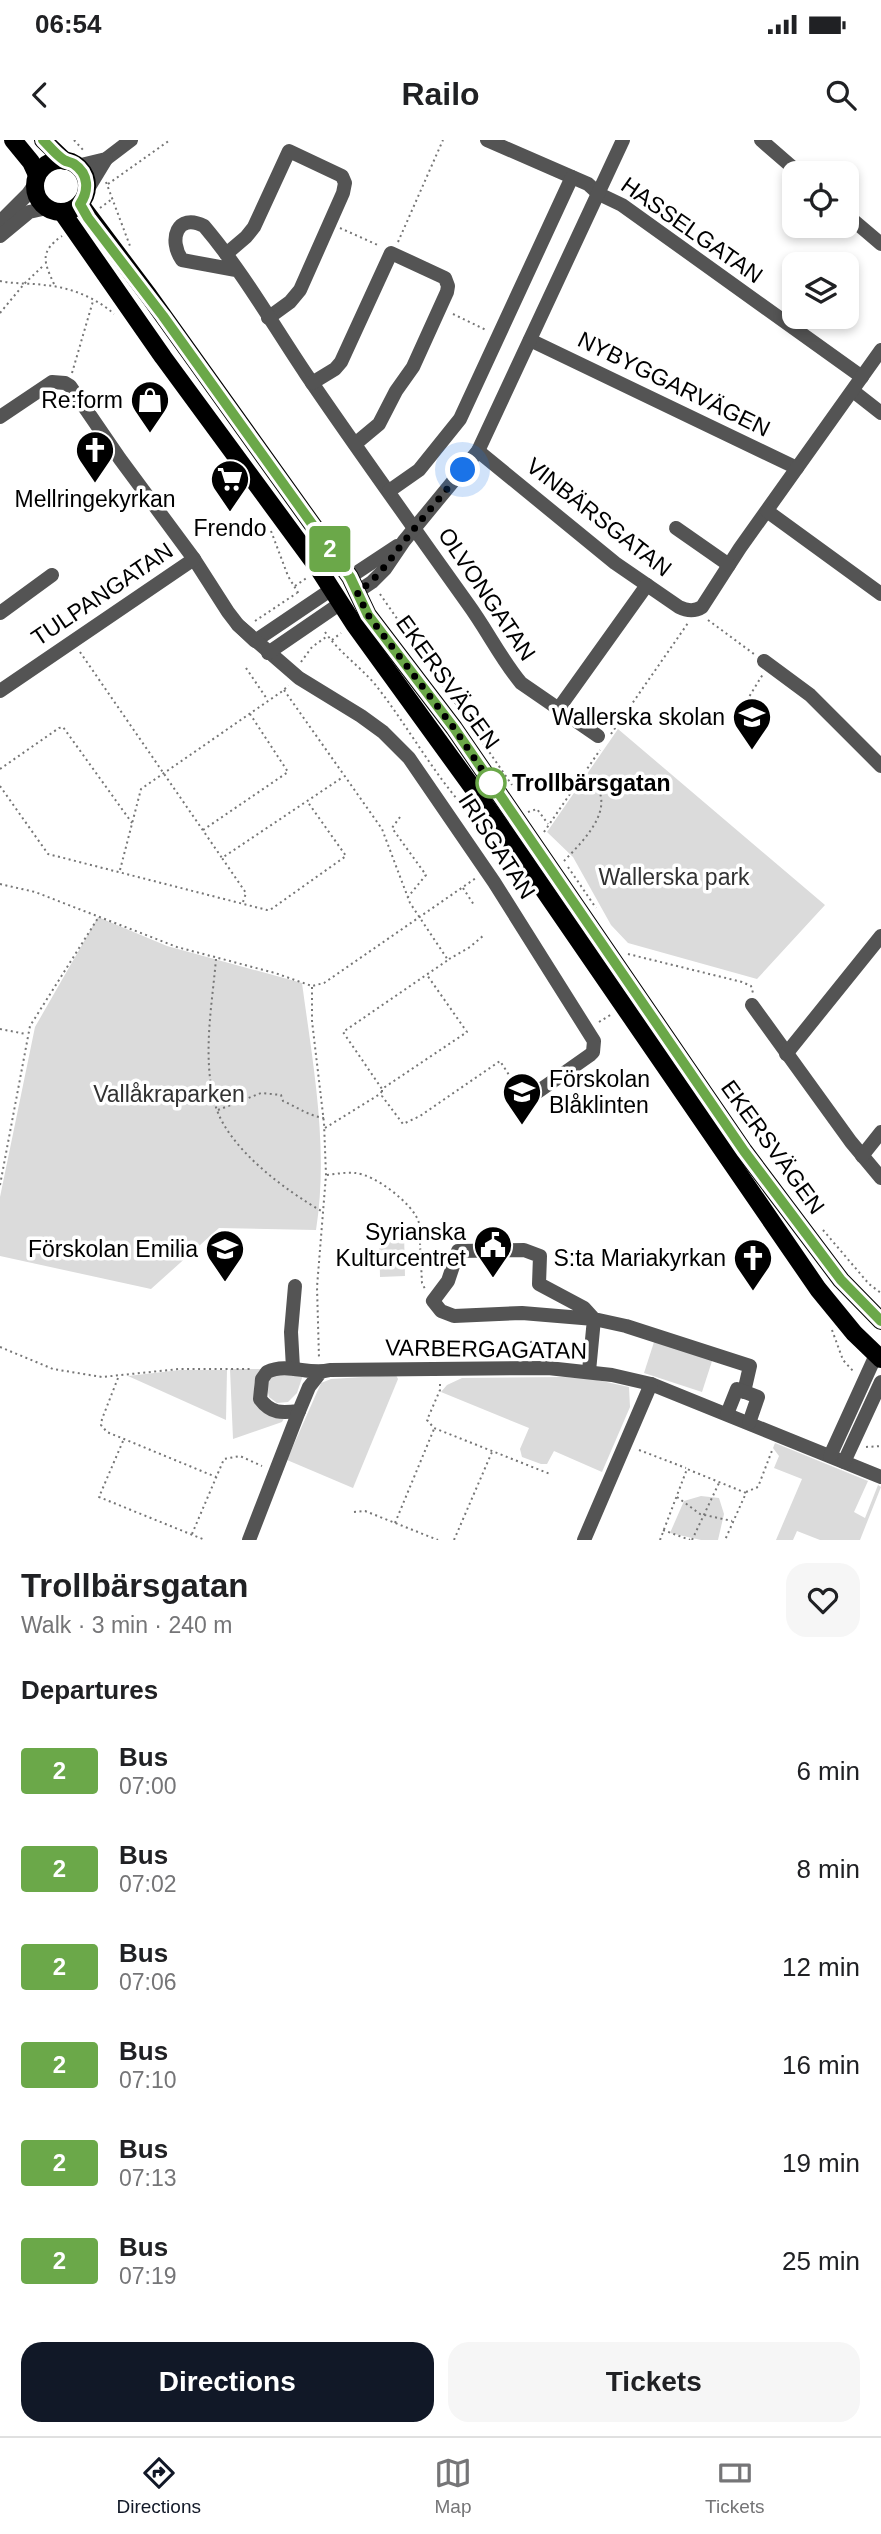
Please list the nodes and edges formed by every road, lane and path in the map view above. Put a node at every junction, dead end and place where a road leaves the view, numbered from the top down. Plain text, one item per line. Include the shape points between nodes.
1 (13, 140) edge
2 (43, 140) edge
3 (74, 140) edge
4 (131, 140) edge
5 (170, 140) edge
6 (443, 140) edge
7 (486, 140) edge
8 (623, 140) edge
9 (761, 140) edge
10 (85, 161) junction
11 (785, 161) edge
12 (572, 177) junction
13 (36, 180) junction
14 (107, 184) dead end
15 (599, 194) junction
16 (113, 198) dead end
17 (86, 204) junction
18 (55, 210) junction
19 (0, 222) edge
20 (329, 224) junction
21 (859, 225) edge
22 (68, 232) dead end
23 (0, 236) edge
24 (881, 244) edge
25 (391, 253) junction
26 (226, 254) junction
27 (44, 264) junction
28 (236, 270) junction
29 (0, 281) edge
30 (24, 284) junction
31 (55, 286) junction
32 (94, 300) junction
33 (440, 308) junction
34 (0, 313) edge
35 (116, 315) dead end
36 (268, 318) junction
37 (499, 336) junction
38 (530, 340) junction
39 (881, 350) edge
40 (862, 377) junction
41 (312, 383) junction
42 (67, 384) junction
43 (853, 391) junction
44 (881, 413) edge
45 (0, 417) edge
46 (355, 444) junction
47 (478, 451) junction
48 (797, 468) junction
49 (389, 491) junction
50 (767, 511) junction
51 (267, 524) dead end
52 (415, 528) junction
53 (676, 528) dead end
54 (194, 559) junction
55 (729, 565) junction
56 (52, 575) dead end
57 (354, 585) junction
58 (647, 585) junction
59 (297, 592) junction
60 (881, 594) edge
61 (336, 596) junction
62 (304, 603) dead end
63 (696, 611) junction
64 (0, 613) edge
65 (319, 624) dead end
66 (240, 627) junction
67 (341, 633) dead end
68 (327, 636) junction
69 (331, 640) junction
70 (73, 642) junction
71 (262, 648) junction
72 (766, 663) junction
73 (246, 668) dead end
74 (295, 674) junction
75 (0, 691) edge
76 (268, 700) junction
77 (559, 708) junction
78 (741, 710) dead end
79 (249, 713) junction
80 (598, 736) dead end
81 (881, 766) edge
82 (441, 768) dead end
83 (0, 769) edge
84 (436, 769) junction
85 (584, 774) junction
86 (163, 775) junction
87 (343, 776) junction
88 (0, 786) edge
89 (307, 801) junction
90 (526, 813) dead end
91 (400, 817) dead end
92 (132, 824) junction
93 (548, 825) junction
94 (482, 826) junction
95 (392, 828) junction
96 (382, 829) junction
97 (203, 830) junction
98 (490, 833) dead end
99 (543, 834) dead end
100 (482, 846) dead end
101 (222, 858) junction
102 (563, 862) dead end
103 (120, 871) junction
104 (476, 878) dead end
105 (0, 884) edge
106 (463, 888) junction
107 (408, 897) junction
108 (243, 904) junction
109 (474, 905) dead end
110 (99, 917) junction
111 (419, 918) junction
112 (484, 934) dead end
113 (881, 936) edge
114 (623, 954) dead end
115 (216, 958) junction
116 (448, 960) junction
117 (427, 975) junction
118 (312, 986) junction
119 (752, 1005) joint
120 (613, 1013) dead end
121 (0, 1029) edge
122 (588, 1030) junction
123 (28, 1034) junction
124 (786, 1054) junction
125 (513, 1081) dead end
126 (382, 1089) junction
127 (536, 1093) dead end
128 (218, 1110) junction
129 (324, 1118) junction
130 (324, 1128) junction
131 (881, 1132) edge
132 (862, 1156) junction
133 (326, 1175) junction
134 (1, 1176) edge
135 (881, 1178) edge
136 (0, 1185) edge
137 (324, 1212) junction
138 (295, 1286) dead end
139 (433, 1301) junction
140 (594, 1319) junction
141 (881, 1321) edge
142 (832, 1330) dead end
143 (543, 1341) dead end
144 (530, 1342) dead end
145 (0, 1347) edge
146 (879, 1354) edge
147 (293, 1368) junction
148 (273, 1369) junction
149 (439, 1369) junction
150 (589, 1371) junction
151 (853, 1372) dead end
152 (320, 1373) junction
153 (118, 1377) junction
154 (881, 1382) edge
155 (651, 1384) junction
156 (740, 1390) junction
157 (299, 1411) junction
158 (727, 1414) junction
159 (749, 1423) junction
160 (434, 1428) junction
161 (778, 1435) junction
162 (123, 1440) junction
163 (625, 1444) junction
164 (493, 1451) junction
165 (830, 1457) junction
166 (844, 1462) junction
167 (687, 1469) junction
168 (276, 1471) junction
169 (550, 1474) dead end
170 (216, 1477) junction
171 (881, 1478) edge
172 (720, 1482) junction
173 (746, 1493) junction
174 (676, 1497) junction
175 (354, 1512) dead end
176 (706, 1515) junction
177 (733, 1521) junction
178 (395, 1523) junction
179 (663, 1530) junction
180 (192, 1534) junction
181 (205, 1540) edge
182 (249, 1540) edge
183 (438, 1540) edge
184 (454, 1540) edge
185 (584, 1540) edge
186 (660, 1540) edge
187 (692, 1540) edge
188 (725, 1540) edge

1 - 13 main road via 31,162
2 - 10 main road
3 - 10 path
4 - 10 street
5 - 14 path
6 - 25 path
7 - 12 street, HASSELGATAN
8 - 15 street
9 - 11 street
10 - 13 main road via 53,161
10 - 17 street
10 - 17 main road
12 - 15 street, HASSELGATAN
12 - 37 street
13 - 18 main road via 39,200
13 - 19 street
15 - 38 street
15 - 40 street, HASSELGATAN via 622,205
16 - 17 path
17 - 18 main road
17 - 57 main road, EKERSVÄGEN via 88,218 173,329
18 - 23 street via 29,212
18 - 61 main road, EKERSVÄGEN
20 - 25 path
20 - 26 street via 345,188 342,176 289,151 254,227
20 - 36 street via 297,295
21 - 24 street
22 - 27 path via 48,248
25 - 33 street via 445,278 448,286
25 - 41 street via 341,362
26 - 28 street, OLVONGATAN
26 - 28 street, OLVONGATAN via 199,223 188,222 176,232 174,242 181,260
27 - 30 path
27 - 31 path
28 - 36 street, OLVONGATAN
29 - 30 path
30 - 31 path
30 - 34 path
31 - 32 path
32 - 35 path
32 - 42 path
33 - 37 path
33 - 46 street via 413,367 379,424
36 - 41 street, OLVONGATAN
37 - 49 street via 460,419 419,470
38 - 47 street
38 - 48 street, NYBYGGARVÄGEN
39 - 40 street
40 - 43 street
41 - 46 street, OLVONGATAN
42 - 45 street via 52,382
42 - 54 street, IRISGATAN
43 - 44 street
43 - 48 street
46 - 49 street, OLVONGATAN
47 - 52 street
47 - 58 street, VINBÄRSGATAN
48 - 50 street
49 - 52 street, OLVONGATAN
50 - 55 street
50 - 60 street
51 - 59 path
52 - 57 street
52 - 77 street, OLVONGATAN via 513,673
53 - 55 street
54 - 66 street, IRISGATAN
54 - 70 street, TULPANGATAN
55 - 63 street
56 - 64 street
57 - 61 main road
57 - 141 main road, EKERSVÄGEN via 368,615 454,728 744,1151 841,1280
58 - 63 street, VINBÄRSGATAN via 685,610
58 - 77 street
59 - 62 path
59 - 66 path
61 - 71 street
61 - 146 main road, EKERSVÄGEN via 818,1289 836,1314
63 - 72 path
63 - 85 path
65 - 68 path
66 - 71 street, IRISGATAN
67 - 69 path
68 - 69 path
68 - 74 path via 312,647
69 - 84 path via 374,684
70 - 75 street, TULPANGATAN
70 - 86 path
71 - 74 street, IRISGATAN
72 - 78 path
72 - 81 street via 810,695
73 - 76 path
74 - 122 street, IRISGATAN via 383,732 409,758
76 - 79 path
76 - 87 path via 284,690
77 - 80 street, OLVONGATAN
79 - 86 path
79 - 97 path via 288,772
82 - 84 path
83 - 92 path via 63,727
84 - 94 path
85 - 93 path
85 - 102 path via 597,783 602,802 588,834
86 - 92 path via 141,789
86 - 97 path
87 - 89 path
87 - 96 path
88 - 103 path via 46,853
89 - 101 path
89 - 108 path via 346,856 270,910
90 - 93 path via 537,809
91 - 95 path
92 - 103 path
93 - 99 path
94 - 98 path
94 - 100 path
95 - 96 path
95 - 107 path via 426,875
96 - 107 path
97 - 101 path
101 - 108 path via 246,893
103 - 108 path
104 - 106 path
105 - 110 path via 36,892
106 - 109 path
106 - 111 path
107 - 111 path
110 - 115 path
110 - 123 path
111 - 116 path
111 - 118 path via 324,983
112 - 116 path
113 - 124 street
114 - 119 path via 742,982 753,990
115 - 118 path
115 - 128 path via 209,1061
116 - 117 path
117 - 126 path via 344,1032
117 - 126 path via 467,1032
118 - 129 path
119 - 124 street
120 - 122 path
121 - 123 path
122 - 127 street via 593,1052
123 - 134 path
124 - 132 street
125 - 126 path via 500,1061 402,1124
126 - 130 path
128 - 129 path via 261,1093 281,1095 311,1116
128 - 137 path via 224,1128 262,1169
129 - 130 path
130 - 133 path
131 - 132 street
132 - 135 street
133 - 137 path
133 - 139 path via 370,1177 412,1210 419,1223 422,1283
134 - 136 path
137 - 152 path via 317,1287
138 - 147 street
139 - 140 street via 454,1316 507,1313
139 - 140 street via 449,1281 458,1251 524,1250 540,1256 539,1284 584,1308
140 - 150 street
140 - 156 street via 750,1366
142 - 151 path via 843,1360
143 - 144 path
145 - 153 path via 66,1372
146 - 165 street
147 - 148 street, VARBERGAGATAN
147 - 152 street, VARBERGAGATAN
148 - 153 path via 179,1369
148 - 157 street via 262,1379 260,1399 275,1412
149 - 150 street, VARBERGAGATAN
149 - 152 street, VARBERGAGATAN
149 - 160 path via 440,1390 427,1420
150 - 155 street, VARBERGAGATAN
152 - 157 street
153 - 162 path via 101,1424
154 - 166 street
155 - 158 street, VARBERGAGATAN
155 - 163 street
156 - 158 street
156 - 159 street via 758,1397
157 - 168 street
158 - 159 street, VARBERGAGATAN
159 - 161 street, VARBERGAGATAN
160 - 164 path
160 - 178 path
161 - 165 street, VARBERGAGATAN
161 - 173 path via 758,1487
162 - 170 path
162 - 180 path via 99,1497
163 - 167 path
163 - 185 street
164 - 169 path
164 - 184 path
165 - 166 street, VARBERGAGATAN
166 - 171 street, VARBERGAGATAN
167 - 172 path
167 - 174 path
168 - 170 path via 240,1456 224,1459
168 - 182 street
170 - 180 path
172 - 173 path
172 - 176 path
173 - 177 path
174 - 176 path
174 - 179 path
175 - 178 path via 365,1511
176 - 177 path
176 - 187 path
177 - 188 path
178 - 183 path
179 - 186 path
179 - 187 path
180 - 181 path

